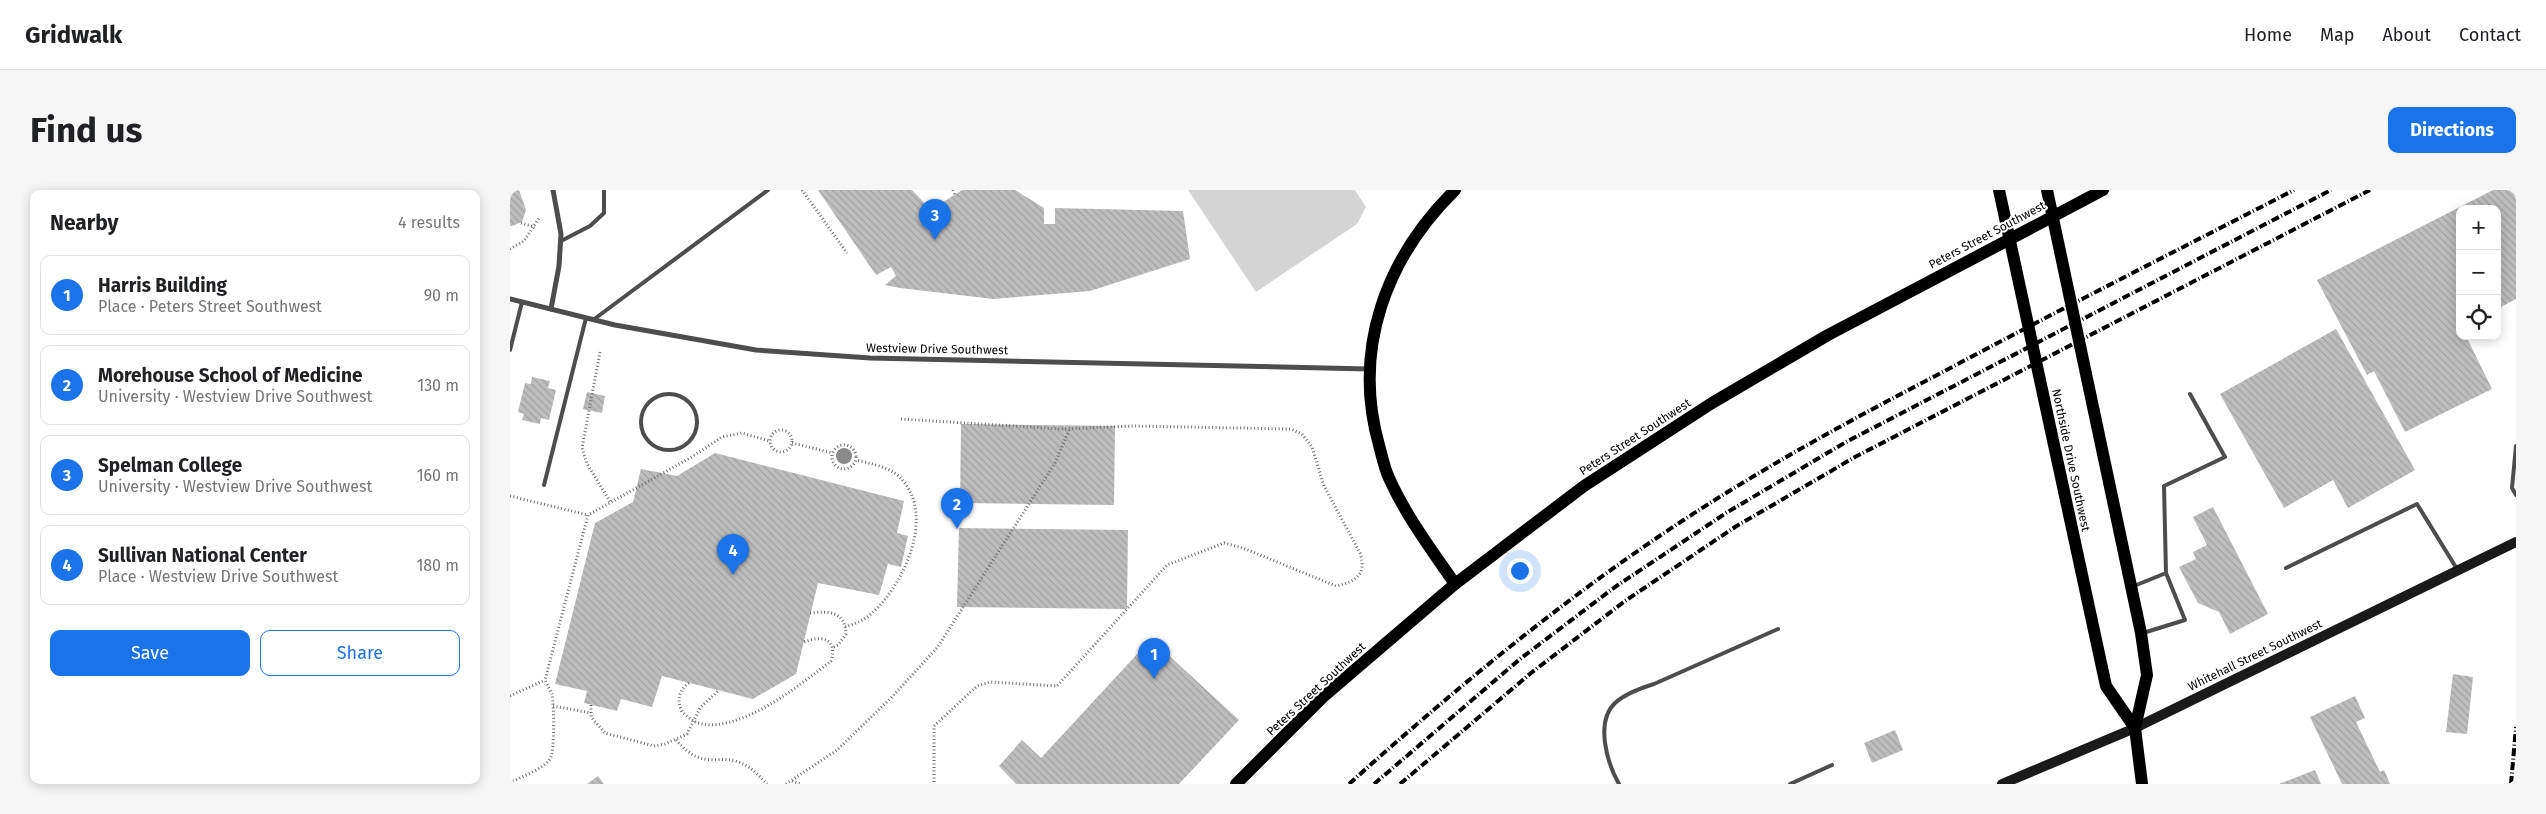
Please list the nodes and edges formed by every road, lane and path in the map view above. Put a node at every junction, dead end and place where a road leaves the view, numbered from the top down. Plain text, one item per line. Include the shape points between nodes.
1 (553, 190) edge
2 (604, 190) edge
3 (768, 190) edge
4 (802, 190) edge
5 (953, 190) edge
6 (1455, 190) edge
7 (1999, 190) edge
8 (2047, 190) edge
9 (2103, 190) edge
10 (955, 195) dead end
11 (539, 218) dead end
12 (521, 223) dead end
13 (535, 227) junction
14 (561, 241) junction
15 (510, 249) edge
16 (847, 253) dead end
17 (510, 299) edge
18 (522, 302) junction
19 (550, 309) junction
20 (586, 318) junction
21 (593, 320) junction
22 (510, 350) edge
23 (600, 352) dead end
24 (1370, 369) junction
25 (2190, 394) dead end
26 (901, 419) dead end
27 (1070, 428) junction
28 (770, 441) junction
29 (792, 443) junction
30 (2516, 446) edge
31 (666, 450) joint
32 (833, 454) junction
33 (856, 460) junction
34 (544, 485) dead end
35 (2516, 495) edge
36 (510, 496) edge
37 (611, 502) junction
38 (588, 515) junction
39 (2516, 542) edge
40 (2286, 568) dead end
41 (2457, 570) junction
42 (2166, 573) junction
43 (1455, 584) junction
44 (2131, 587) junction
45 (810, 613) dead end
46 (845, 627) junction
47 (1778, 629) dead end
48 (2141, 633) junction
49 (804, 642) dead end
50 (832, 648) junction
51 (545, 680) junction
52 (689, 683) dead end
53 (719, 690) dead end
54 (510, 696) edge
55 (591, 705) dead end
56 (553, 706) junction
57 (591, 713) junction
58 (692, 721) junction
59 (2135, 728) junction
60 (676, 740) junction
61 (1832, 765) dead end
62 (792, 781) junction
63 (510, 783) edge
64 (767, 784) edge
65 (786, 784) edge
66 (800, 784) edge
67 (934, 784) edge
68 (1236, 784) edge
69 (1619, 784) edge
70 (1790, 784) edge
71 (2002, 784) edge
72 (2142, 784) edge

1 - 14 street
2 - 14 lane via 604,213 590,226
3 - 21 lane
4 - 16 path
5 - 10 path
6 - 24 main road via 1433,212 1407,248 1387,287 1374,329
7 - 59 main road, Northside Drive Southwest via 2106,686
8 - 44 main road, Northside Drive Southwest
9 - 43 main road, Peters Street Southwest via 1828,335 1712,402 1584,486
11 - 13 path
12 - 13 path
13 - 15 path via 524,241
14 - 19 street
17 - 18 street, Westview Drive Southwest
18 - 19 street, Westview Drive Southwest
18 - 22 lane
19 - 20 street, Westview Drive Southwest
20 - 21 street, Westview Drive Southwest
20 - 34 lane
21 - 24 street, Westview Drive Southwest via 756,350 870,358
23 - 37 path via 582,448 587,464
24 - 43 main road via 1373,421 1388,476 1407,514
25 - 42 lane via 2224,457 2164,486
26 - 27 path
27 - 62 path via 1055,463 937,648 837,750
27 - 67 path via 1265,428 1291,429 1302,434 1312,447 1332,505 1360,553 1364,565 1362,571 1350,583 1336,586 1224,543 1167,566 1057,686 1009,682 977,686 934,726
28 - 29 path via 772,448 782,452
28 - 29 path via 775,431 783,430 789,433
28 - 37 path via 742,434 722,436 690,458
29 - 32 path
30 - 35 lane via 2512,488
31 - 31 lane via 687,444 697,424 690,404 672,394 651,400 641,419 647,440
32 - 33 path via 838,447 845,445 855,451
32 - 33 path via 835,465 842,469 850,468
33 - 46 path via 895,474 916,507 916,525 904,566 887,598 871,615
36 - 38 path
37 - 38 path
38 - 51 path
39 - 41 main road, Whitehall Street Southwest
40 - 41 lane via 2417,504
41 - 59 main road, Whitehall Street Southwest
42 - 44 lane
42 - 48 lane via 2185,620
43 - 68 main road, Peters Street Southwest via 1323,697
44 - 48 main road, Northside Drive Southwest
45 - 46 path via 838,614
46 - 50 path via 843,639
47 - 69 lane via 1636,689 1614,703 1604,723 1607,750
48 - 59 main road, Northside Drive Southwest via 2147,675
49 - 50 path via 823,638
50 - 58 path via 831,661 764,708 716,724
51 - 54 path
51 - 56 path via 552,693
52 - 58 path via 682,688 678,704
53 - 58 path via 700,708
55 - 57 path
56 - 57 path
56 - 63 path via 551,758
57 - 60 path via 605,733 654,746
58 - 60 path via 687,734
59 - 71 main road, Whitehall Street Southwest
59 - 72 main road, Northside Drive Southwest
60 - 64 path via 695,758 706,762 730,760 746,765
61 - 70 lane
62 - 65 path
62 - 66 path

